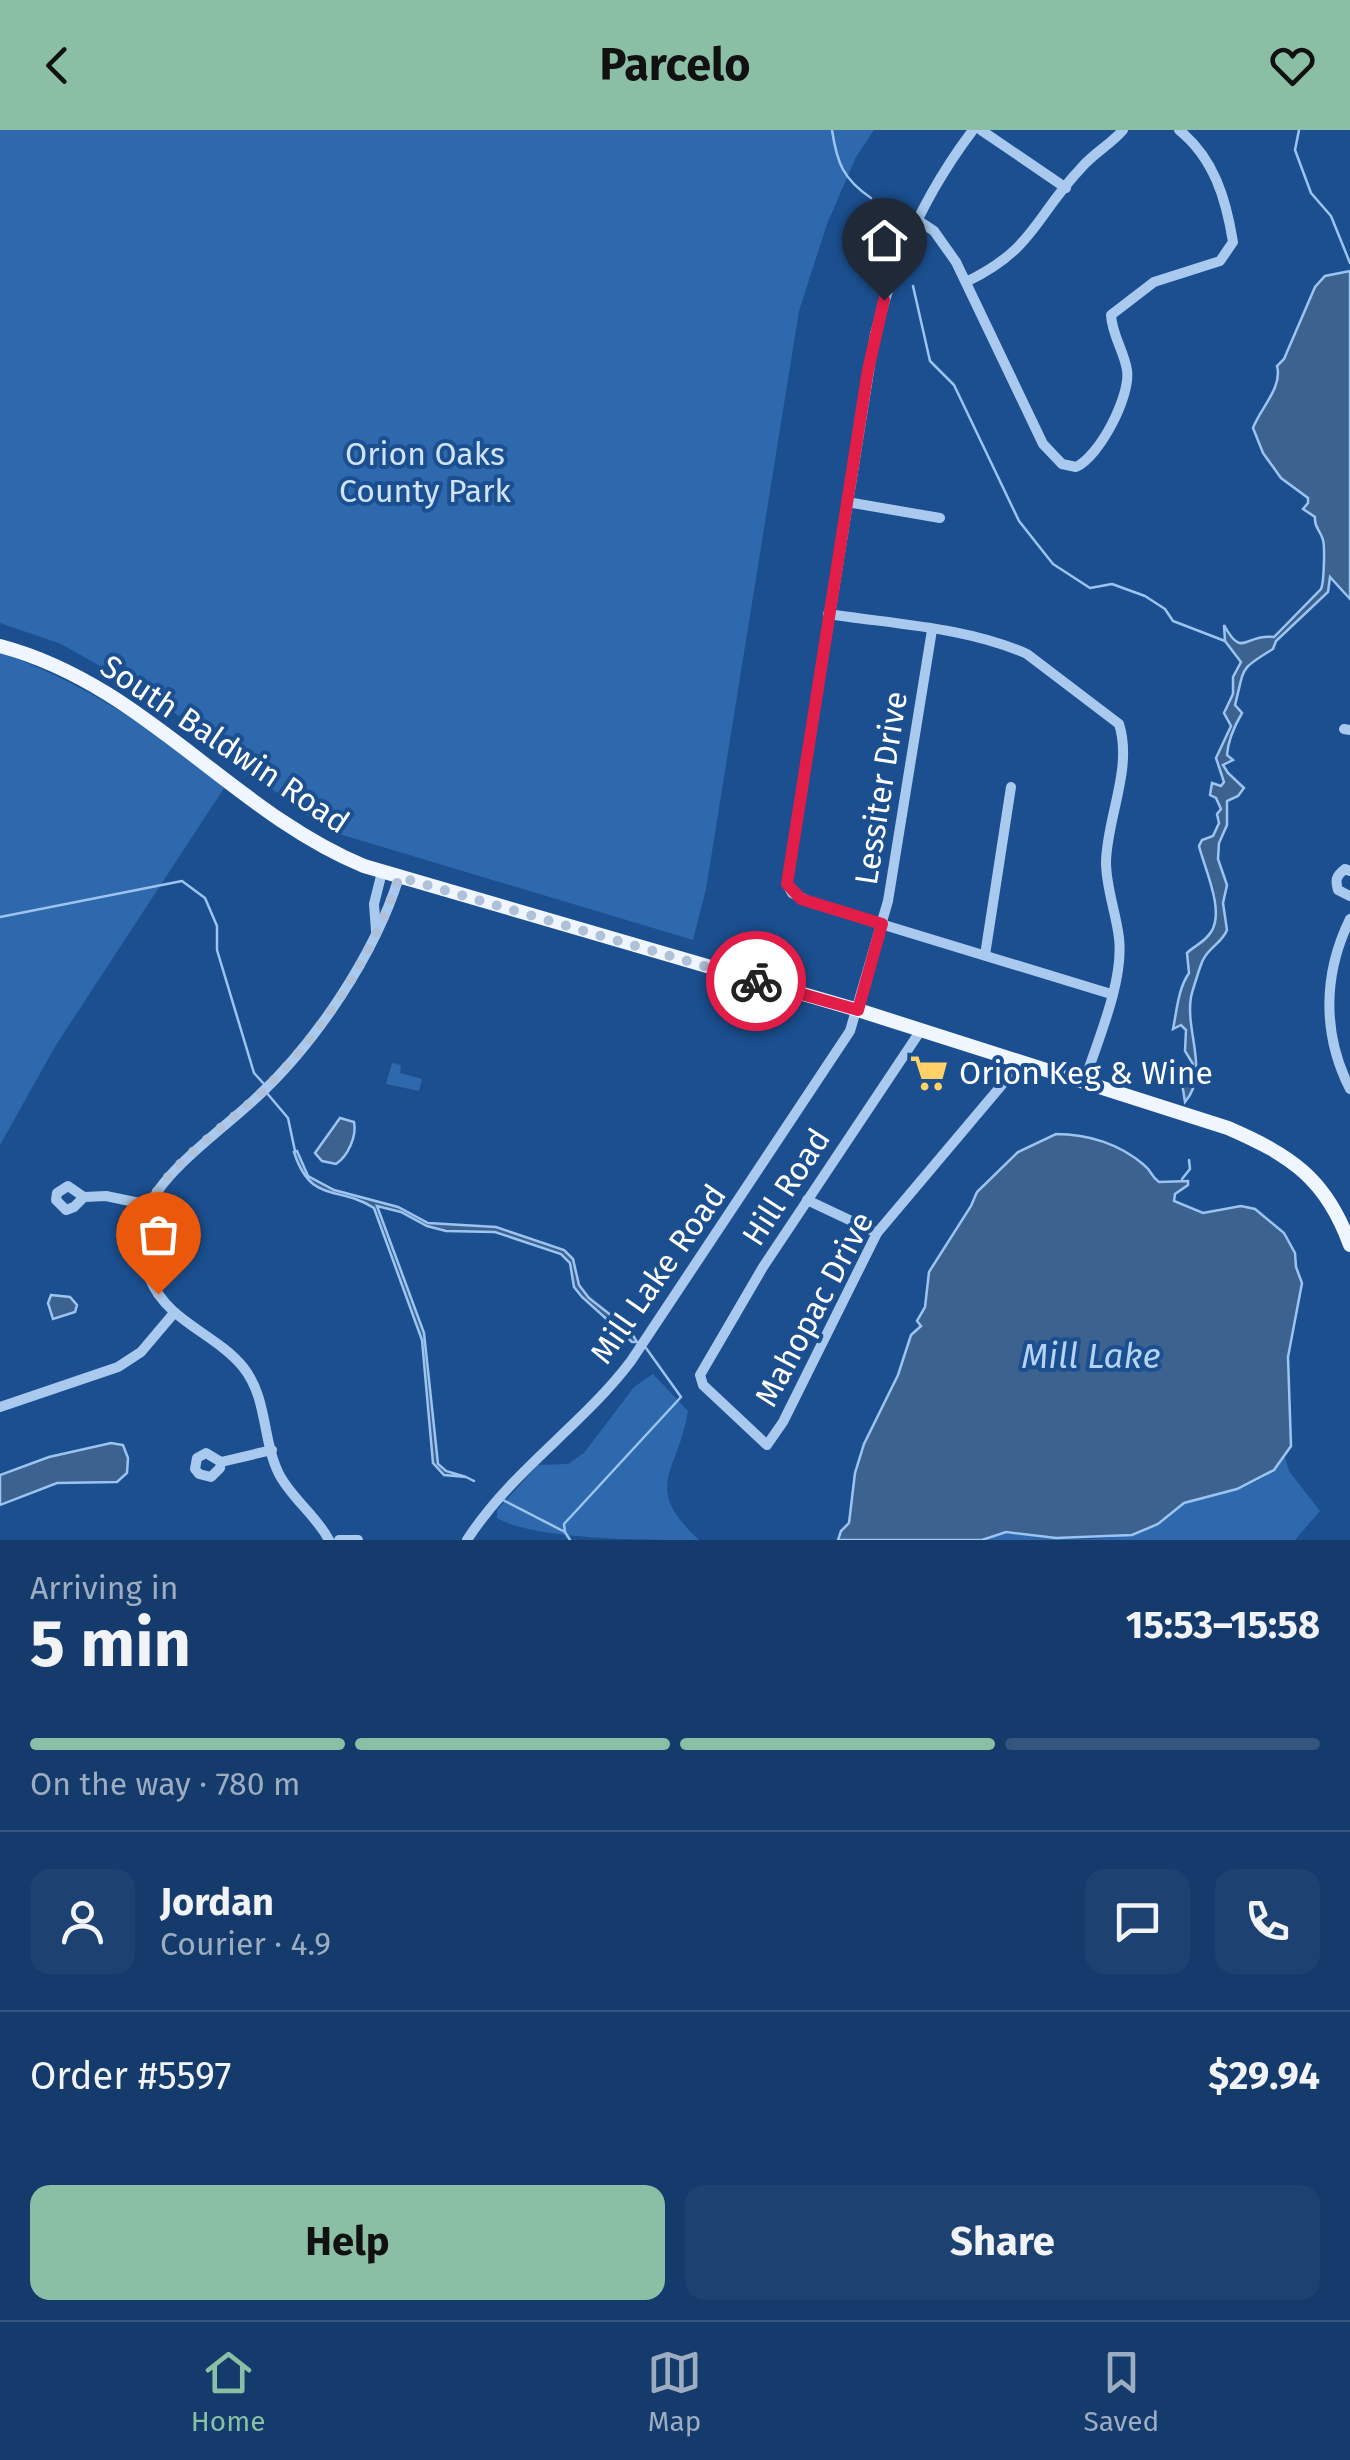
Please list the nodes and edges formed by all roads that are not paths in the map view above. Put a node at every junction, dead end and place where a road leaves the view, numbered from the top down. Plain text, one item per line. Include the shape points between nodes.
1 (973, 130) edge
2 (981, 130) edge
3 (1123, 130) edge
4 (1178, 130) edge
5 (1066, 188) junction
6 (916, 220) junction
7 (966, 282) junction
8 (847, 502) junction
9 (940, 518) dead end
10 (828, 614) junction
11 (932, 630) junction
12 (0, 646) edge
13 (1011, 787) dead end
14 (1350, 871) edge
15 (382, 872) junction
16 (399, 877) junction
17 (1350, 896) edge
18 (1350, 919) edge
19 (882, 924) junction
20 (376, 932) junction
21 (985, 955) junction
22 (1111, 994) junction
23 (858, 1010) junction
24 (921, 1030) junction
25 (1022, 1061) junction
26 (1085, 1080) junction
27 (1350, 1089) edge
28 (84, 1197) dead end
29 (808, 1200) junction
30 (149, 1205) junction
31 (878, 1233) junction
32 (1350, 1245) edge
33 (174, 1313) junction
34 (0, 1407) edge
35 (767, 1445) joint
36 (272, 1450) junction
37 (221, 1462) dead end
38 (329, 1540) edge
39 (339, 1540) edge
40 (358, 1540) edge
41 (467, 1540) edge

1 - 6 street
2 - 5 street
3 - 5 street
4 - 7 street via 1204,154 1217,179 1232,242 1220,261 1154,282 1111,316 1127,385 1104,438 1076,467 1062,464 1043,444
5 - 7 street via 1018,250
6 - 7 street via 945,243
6 - 8 street via 875,334
8 - 9 street
8 - 10 street
10 - 11 street
10 - 19 street via 787,884 801,899
11 - 19 street, Lessiter Drive
11 - 22 street via 1027,654 1120,724 1123,757 1106,859 1119,939
12 - 15 main road, South Baldwin Road via 112,697 299,835
13 - 21 street
14 - 17 street via 1338,874 1336,882
15 - 16 main road, South Baldwin Road
15 - 20 street
16 - 20 street
16 - 23 main road, South Baldwin Road
18 - 27 street via 1332,963 1329,1010 1336,1058
19 - 21 street
19 - 23 street, Lessiter Drive
20 - 30 street via 295,1060 167,1178
21 - 22 street
22 - 26 street
23 - 24 main road, South Baldwin Road
23 - 41 street, Mill Lake Road via 833,1059 631,1361 526,1466
24 - 25 main road, South Baldwin Road
24 - 29 street, Hill Road
25 - 26 main road, South Baldwin Road
25 - 31 street, Mahopac Drive
26 - 32 main road, South Baldwin Road via 1271,1147 1319,1185
28 - 30 street
29 - 31 street
29 - 35 street, Hill Road via 700,1375
30 - 33 street via 144,1254 158,1294
31 - 35 street, Mahopac Drive
33 - 34 street via 118,1367
33 - 36 street via 242,1366 262,1404
36 - 37 street
36 - 38 street via 278,1471
39 - 40 street

